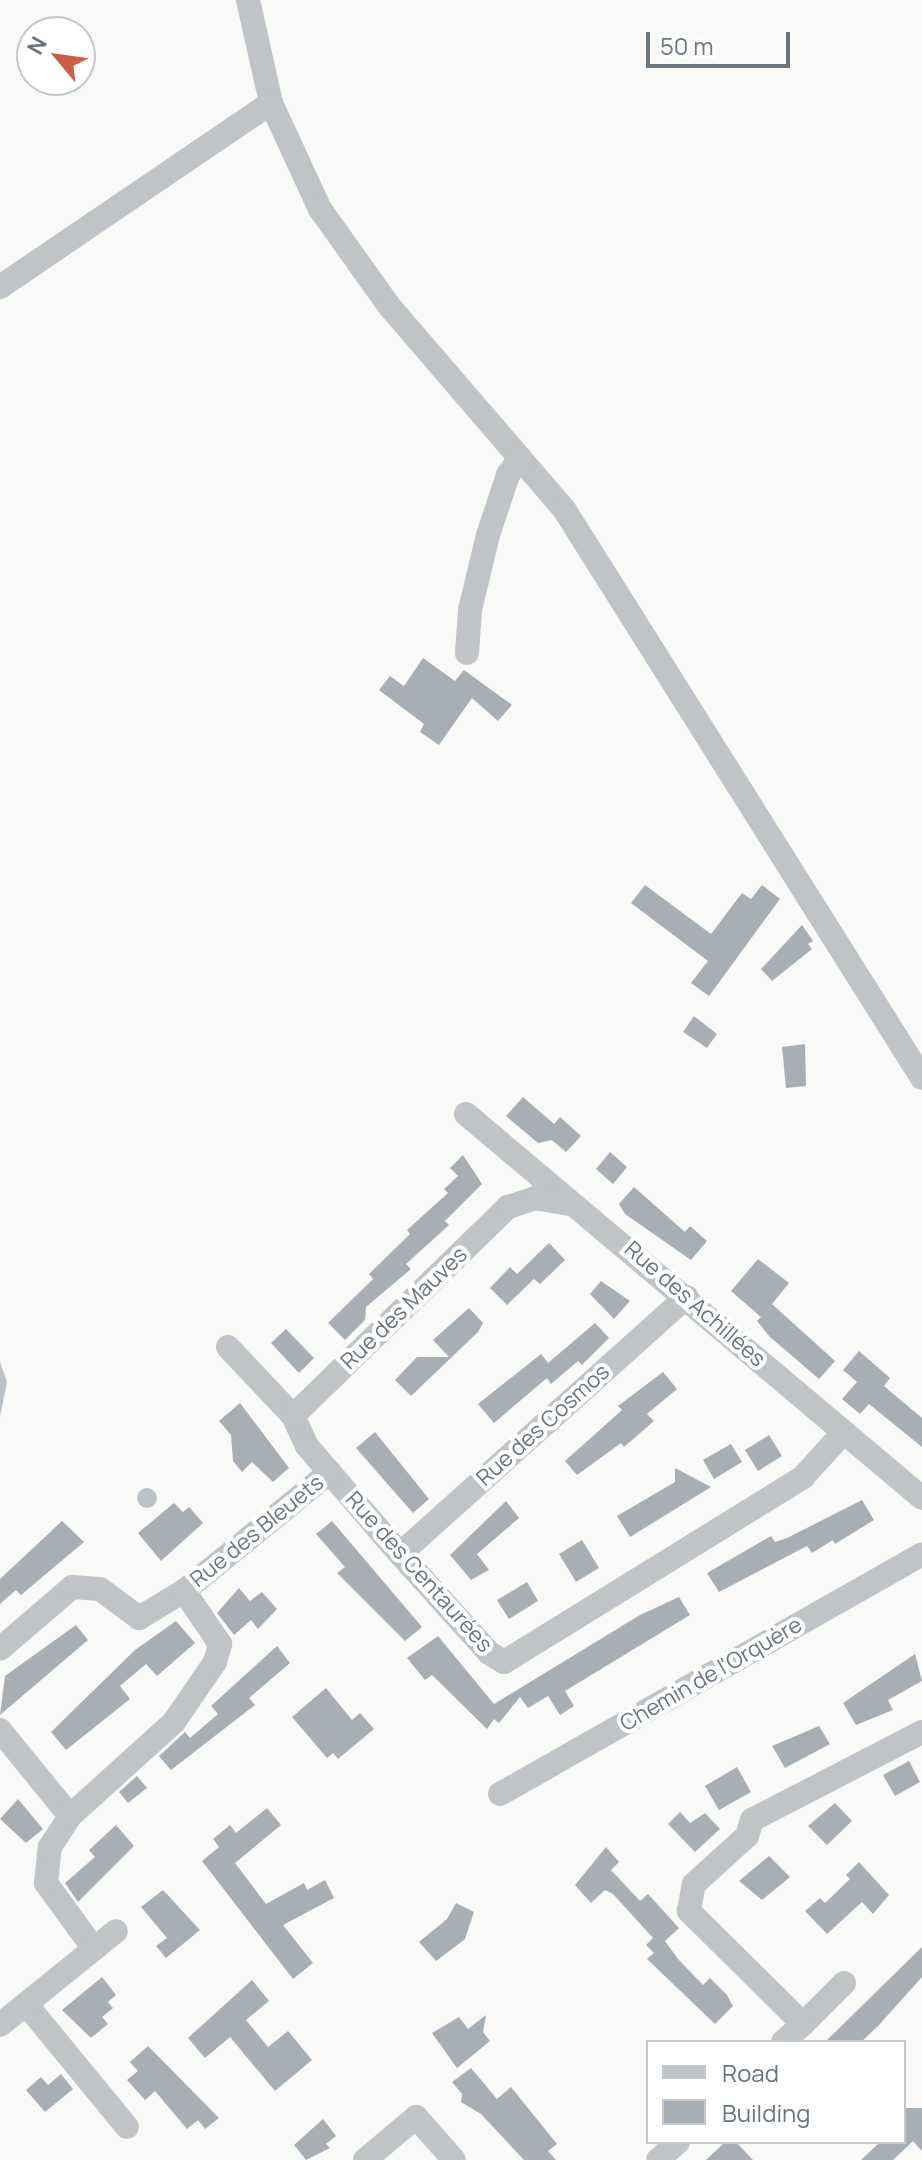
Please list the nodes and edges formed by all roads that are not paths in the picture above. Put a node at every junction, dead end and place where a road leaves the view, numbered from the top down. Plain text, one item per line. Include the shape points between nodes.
1 (248, 0) edge
2 (271, 103) junction
3 (0, 287) edge
4 (520, 458) junction
5 (467, 653) dead end
6 (922, 1078) edge
7 (466, 1114) dead end
8 (511, 1151) junction
9 (517, 1200) junction
10 (576, 1206) junction
11 (686, 1297) junction
12 (228, 1347) dead end
13 (293, 1416) junction
14 (844, 1432) junction
15 (330, 1472) junction
16 (922, 1498) edge
17 (400, 1554) junction
18 (922, 1554) edge
19 (184, 1591) junction
20 (0, 1649) edge
21 (0, 1730) edge
22 (922, 1732) edge
23 (500, 1794) dead end
24 (70, 1816) junction
25 (116, 1931) dead end
26 (94, 1949) junction
27 (844, 1983) dead end
28 (26, 2004) junction
29 (803, 2024) junction
30 (0, 2025) edge
31 (785, 2040) edge
32 (127, 2127) dead end
33 (365, 2160) edge
34 (454, 2160) edge

1 - 2 street
2 - 3 street
2 - 4 street via 320,209 390,307
4 - 5 street via 508,475 488,535 470,610
4 - 6 street via 564,509 620,595
7 - 8 street, Rue des Achillées
8 - 9 street
8 - 10 street, Rue des Achillées
9 - 10 street via 554,1198
9 - 13 street, Rue des Mauves
10 - 11 street, Rue des Achillées
11 - 14 street, Rue des Achillées
11 - 17 street, Rue des Cosmos
12 - 13 street, Rue des Centaurées
13 - 15 street, Rue des Centaurées via 307,1446
14 - 16 street, Rue des Achillées
14 - 17 street, Rue des Centaurées via 803,1477 504,1662 489,1653
15 - 17 street, Rue des Centaurées
15 - 19 street, Rue des Bleuets
18 - 23 street, Chemin de l'Orquère
19 - 20 street, Rue des Bleuets via 139,1618 100,1589 72,1587
19 - 24 street, Rue des Bleuets via 220,1644 215,1662 174,1722
21 - 24 street
22 - 29 street via 752,1820 747,1836 694,1884 689,1911
24 - 26 street, Rue des Bleuets via 50,1847 46,1883
25 - 26 street
26 - 28 street
27 - 29 street
28 - 30 street
28 - 32 street
29 - 31 street
33 - 34 street via 416,2117

